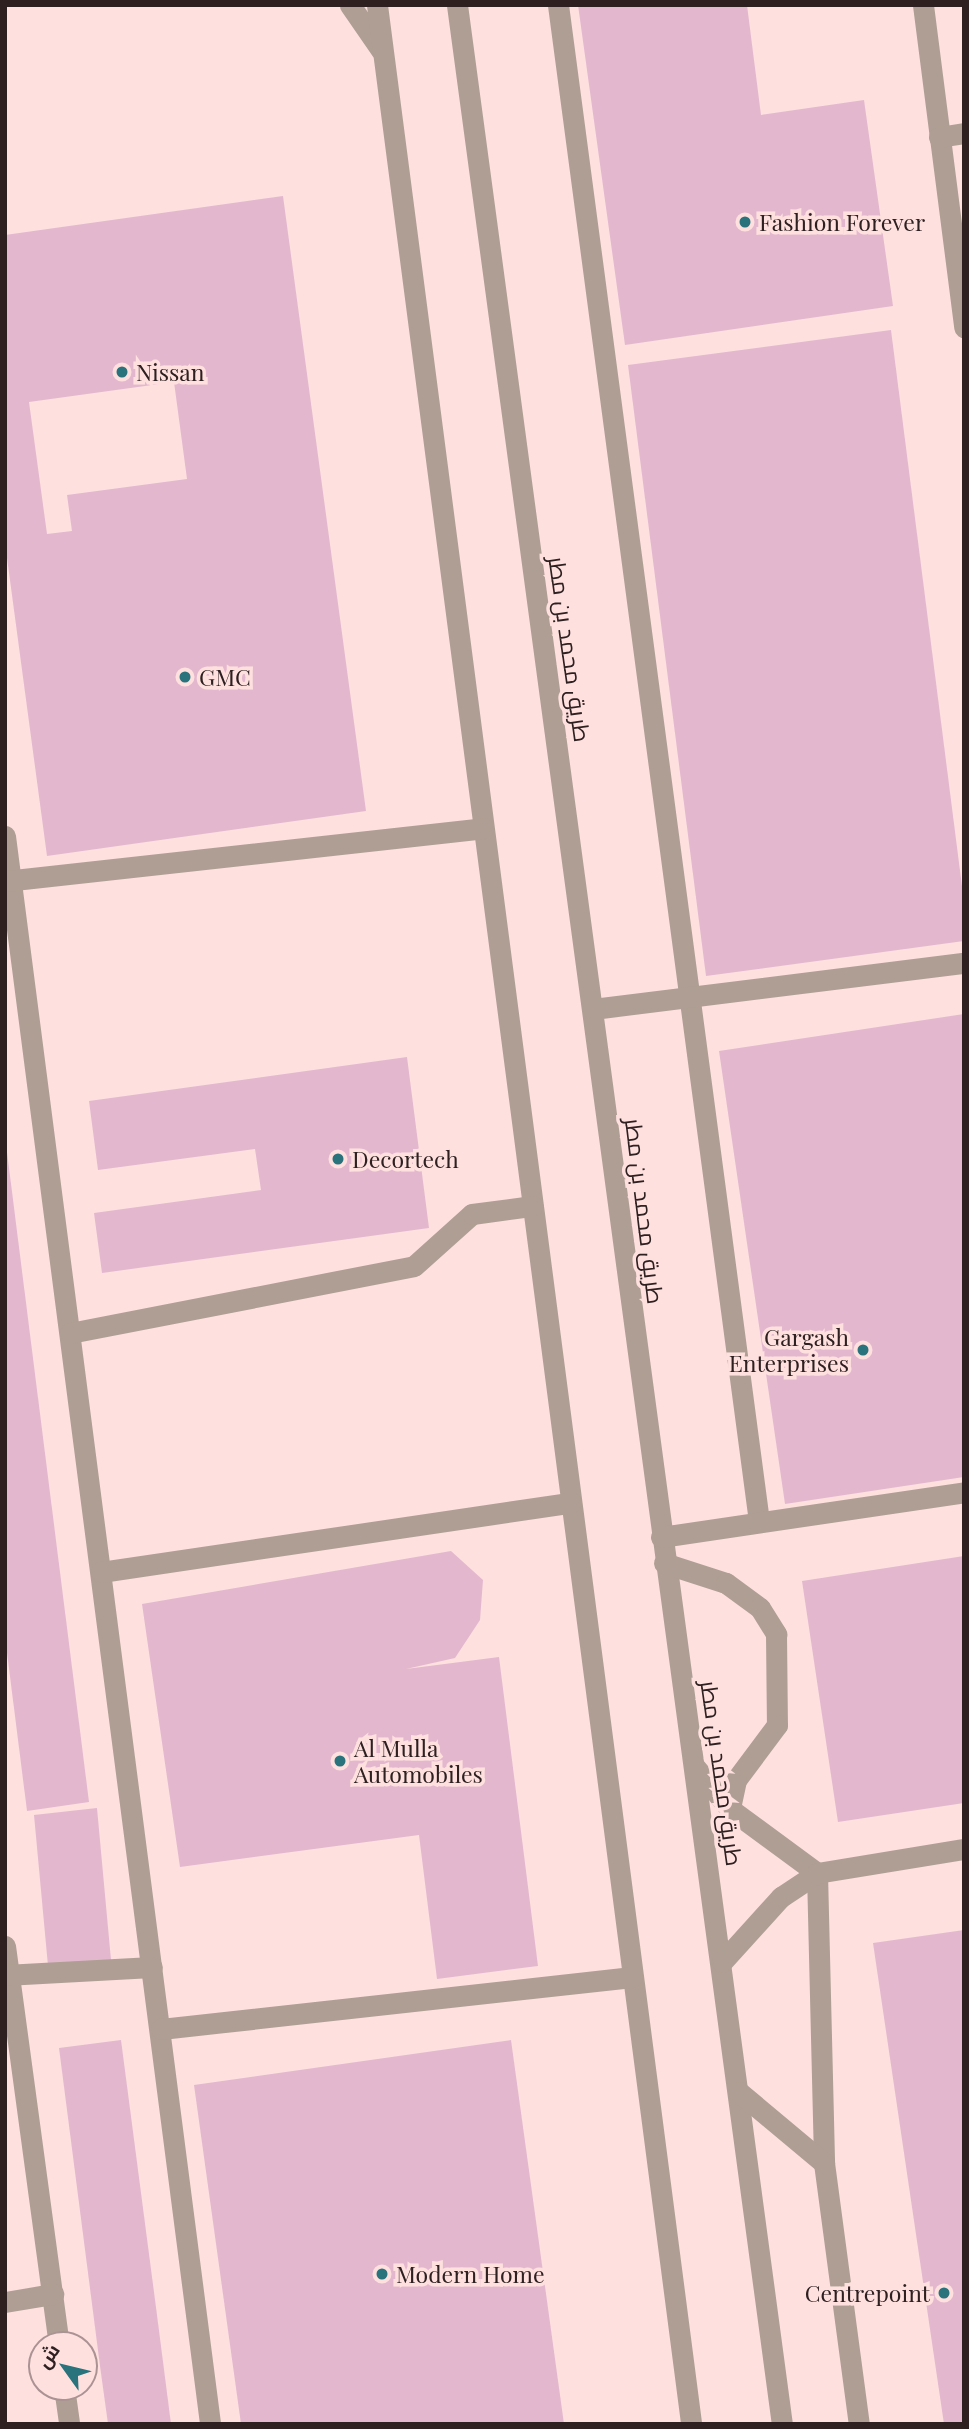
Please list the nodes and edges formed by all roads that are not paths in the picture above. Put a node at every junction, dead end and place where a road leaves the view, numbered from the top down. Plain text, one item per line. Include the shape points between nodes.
1 (350, 5) edge
2 (377, 5) edge
3 (457, 5) edge
4 (558, 5) edge
5 (923, 5) edge
6 (383, 52) junction
7 (964, 133) edge
8 (939, 137) junction
9 (964, 327) edge
10 (483, 828) junction
11 (5, 836) edge
12 (8, 882) edge
13 (964, 963) edge
14 (691, 996) junction
15 (593, 1009) junction
16 (532, 1206) junction
17 (70, 1333) junction
18 (964, 1492) edge
19 (571, 1503) junction
20 (759, 1522) junction
21 (661, 1536) junction
22 (664, 1563) junction
23 (101, 1572) junction
24 (695, 1766) junction
25 (730, 1809) junction
26 (964, 1849) edge
27 (817, 1873) junction
28 (5, 1946) edge
29 (722, 1962) junction
30 (152, 1967) junction
31 (7, 1975) edge
32 (632, 1977) junction
33 (161, 2029) junction
34 (739, 2092) junction
35 (824, 2163) junction
36 (53, 2294) junction
37 (5, 2302) edge
38 (57, 2331) edge
39 (66, 2401) edge
40 (69, 2424) edge
41 (210, 2424) edge
42 (691, 2424) edge
43 (782, 2424) edge
44 (859, 2424) edge

1 - 6 street
2 - 6 street
3 - 15 street, طريق محمد بن مطر
4 - 14 street
5 - 8 street
6 - 10 street
7 - 8 street
8 - 9 street
10 - 12 street
10 - 16 street
11 - 12 street
12 - 17 street
13 - 14 street
14 - 15 street
14 - 20 street
15 - 21 street, طريق محمد بن مطر
16 - 17 street via 472,1214 414,1266
16 - 19 street
17 - 23 street
18 - 20 street
19 - 23 street
19 - 32 street
20 - 21 street
21 - 22 street, طريق محمد بن مطر
22 - 24 street, طريق محمد بن مطر
22 - 25 street via 726,1583 760,1608 776,1634 777,1726 736,1780
23 - 30 street
24 - 25 street
24 - 29 street, طريق محمد بن مطر
25 - 27 street
26 - 27 street
27 - 29 street via 781,1897
27 - 35 street
28 - 31 street
29 - 34 street, طريق محمد بن مطر
30 - 31 street
30 - 33 street
31 - 36 street
32 - 33 street
32 - 42 street
33 - 41 street
34 - 35 street
34 - 43 street, طريق محمد بن مطر
35 - 44 street
36 - 37 street
36 - 38 street
39 - 40 street

